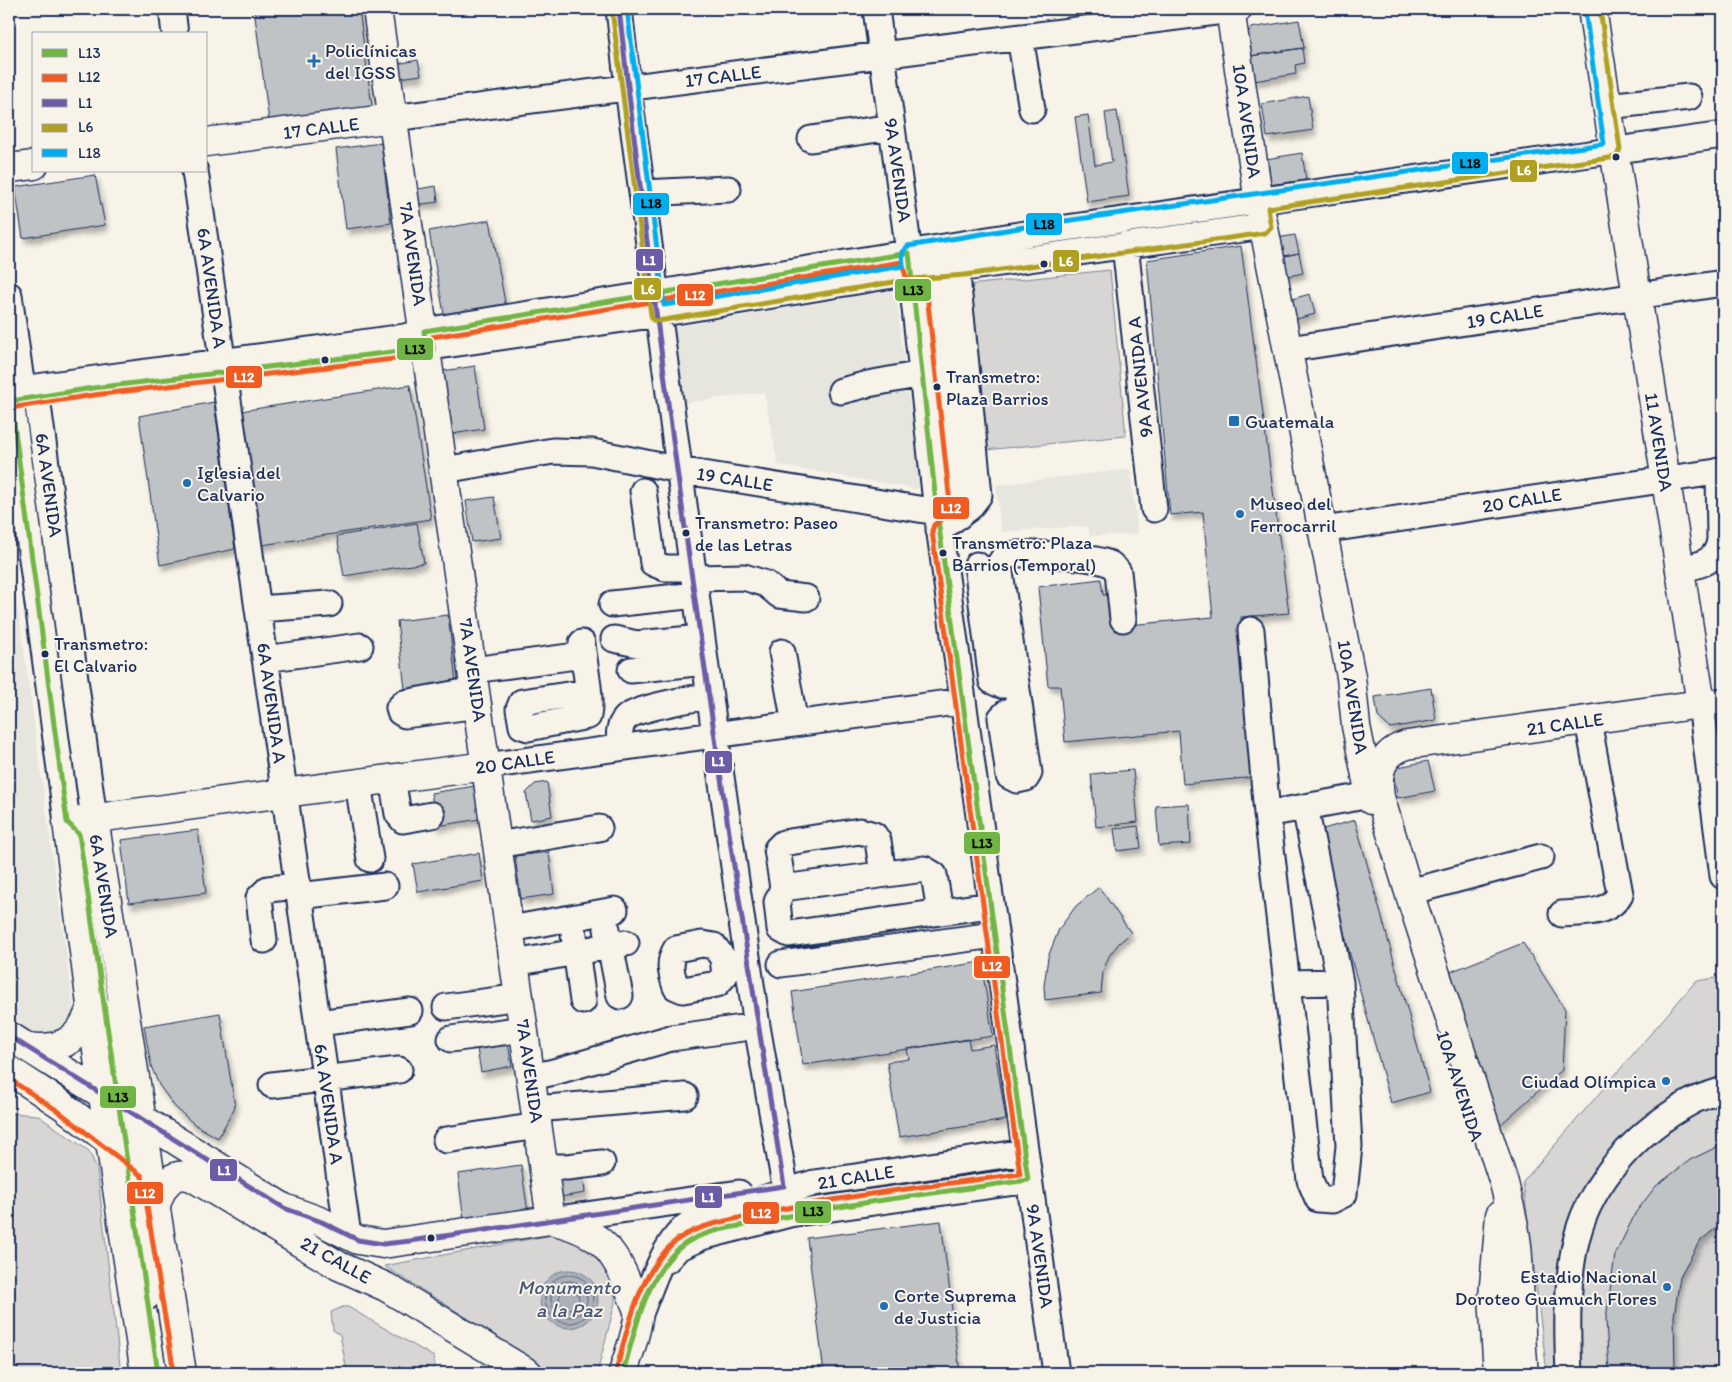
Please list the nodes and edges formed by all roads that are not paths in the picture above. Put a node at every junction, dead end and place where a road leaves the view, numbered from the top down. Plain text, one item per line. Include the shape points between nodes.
1 (172, 9) edge
2 (377, 9) edge
3 (619, 9) edge
4 (876, 9) edge
5 (1233, 9) edge
6 (1592, 9) edge
7 (175, 32) edge
8 (1020, 37) junction
9 (883, 55) junction
10 (628, 88) junction
11 (1690, 97) dead end
12 (1607, 106) junction
13 (1032, 109) dead end
14 (394, 118) junction
15 (892, 127) junction
16 (1723, 135) edge
17 (811, 139) dead end
18 (208, 142) edge
19 (1613, 150) junction
20 (32, 165) edge
21 (9, 168) edge
22 (195, 172) edge
23 (728, 189) dead end
24 (642, 193) junction
25 (1262, 214) junction
26 (1125, 245) junction
27 (918, 268) junction
28 (1723, 283) edge
29 (9, 295) edge
30 (1636, 296) junction
31 (657, 304) junction
32 (425, 340) junction
33 (1288, 349) junction
34 (223, 366) junction
35 (922, 374) junction
36 (841, 391) dead end
37 (17, 404) edge
38 (14, 452) edge
39 (679, 469) junction
40 (444, 470) junction
41 (1721, 471) edge
42 (1665, 478) junction
43 (643, 491) dead end
44 (1154, 509) dead end
45 (945, 519) junction
46 (1322, 530) junction
47 (1722, 539) edge
48 (977, 565) dead end
49 (1679, 569) junction
50 (694, 580) junction
51 (806, 598) dead end
52 (329, 604) dead end
53 (612, 604) dead end
54 (258, 609) junction
55 (1123, 619) dead end
56 (1251, 630) dead end
57 (614, 639) dead end
58 (360, 646) dead end
59 (704, 650) junction
60 (782, 652) dead end
61 (265, 659) junction
62 (631, 670) dead end
63 (1351, 677) junction
64 (475, 688) junction
65 (587, 692) dead end
66 (710, 696) junction
67 (1017, 698) junction
68 (1712, 703) edge
69 (964, 705) junction
70 (1588, 721) junction
71 (795, 724) junction
72 (715, 735) junction
73 (1407, 745) junction
74 (620, 747) junction
75 (486, 766) junction
76 (392, 778) junction
77 (358, 783) junction
78 (284, 793) junction
79 (1370, 795) junction
80 (1305, 807) junction
81 (1267, 814) junction
82 (432, 815) dead end
83 (94, 819) junction
84 (67, 822) junction
85 (599, 828) dead end
86 (498, 845) junction
87 (1541, 857) dead end
88 (370, 859) dead end
89 (884, 874) junction
90 (1723, 876) edge
91 (385, 886) dead end
92 (783, 888) junction
93 (299, 891) junction
94 (1409, 892) junction
95 (990, 904) junction
96 (940, 911) junction
97 (1562, 914) dead end
98 (572, 918) junction
99 (510, 929) junction
100 (994, 935) junction
101 (264, 940) dead end
102 (618, 945) junction
103 (576, 952) junction
104 (747, 957) junction
105 (722, 958) dead end
106 (515, 963) junction
107 (780, 964) dead end
108 (1340, 982) junction
109 (1287, 983) junction
110 (620, 996) dead end
111 (520, 997) junction
112 (583, 1001) dead end
113 (92, 1003) junction
114 (446, 1007) dead end
115 (410, 1011) dead end
116 (757, 1026) junction
117 (524, 1029) junction
118 (319, 1030) junction
119 (380, 1030) dead end
120 (452, 1039) dead end
121 (19, 1042) edge
122 (399, 1070) dead end
123 (10, 1074) edge
124 (531, 1077) junction
125 (325, 1079) junction
126 (272, 1085) dead end
127 (1723, 1090) edge
128 (685, 1096) dead end
129 (121, 1107) junction
130 (537, 1118) junction
131 (446, 1140) dead end
132 (119, 1149) junction
133 (1025, 1152) junction
134 (602, 1163) dead end
135 (544, 1166) junction
136 (149, 1172) junction
137 (1028, 1180) junction
138 (786, 1198) junction
139 (155, 1208) junction
140 (284, 1208) junction
141 (551, 1220) junction
142 (348, 1235) junction
143 (386, 1287) junction
144 (630, 1290) junction
145 (639, 1316) junction
146 (145, 1373) edge
147 (158, 1373) edge
148 (182, 1373) edge
149 (528, 1373) edge
150 (605, 1373) edge
151 (623, 1373) edge
152 (1056, 1373) edge
153 (1498, 1373) edge
154 (1524, 1373) edge
155 (1569, 1373) edge

1 - 7 street
2 - 14 main road, 7A AVENIDA
3 - 10 street
4 - 9 street, 9A AVENIDA
5 - 8 street, 17 CALLE
5 - 25 main road, 10A AVENIDA via 1260,150
6 - 12 main road, 11 AVENIDA
8 - 9 street, 17 CALLE
8 - 13 street
9 - 10 street, 17 CALLE
9 - 15 street, 9A AVENIDA
10 - 14 street, 17 CALLE
10 - 24 street
11 - 12 street
12 - 19 main road, 11 AVENIDA
14 - 18 main road, 17 CALLE
14 - 32 main road, 7A AVENIDA
15 - 17 street
15 - 27 street, 9A AVENIDA
16 - 19 street
19 - 25 street
19 - 30 main road, 11 AVENIDA
20 - 21 main road
22 - 34 street, 6A AVENIDA A
23 - 24 street
24 - 31 street
25 - 26 street
25 - 27 street via 1038,232
25 - 33 main road, 10A AVENIDA
26 - 27 street via 964,268
26 - 44 street, 9A AVENIDA A
27 - 31 street
27 - 35 street, 9A AVENIDA
27 - 45 street
28 - 30 street, 19 CALLE
29 - 37 street, 6A AVENIDA
30 - 33 street, 19 CALLE
30 - 42 main road, 11 AVENIDA
31 - 32 street
31 - 39 street
32 - 34 street
32 - 40 main road, 7A AVENIDA
33 - 46 main road, 10A AVENIDA
34 - 37 street
34 - 54 street, 6A AVENIDA A
35 - 36 street
35 - 45 street, 9A AVENIDA
37 - 38 street, 6A AVENIDA
37 - 83 street, 6A AVENIDA
38 - 84 street, 6A AVENIDA
39 - 40 street, 19 CALLE via 592,452 554,450
39 - 45 street, 19 CALLE
39 - 50 street
40 - 64 main road, 7A AVENIDA
41 - 42 street, 20 CALLE
41 - 47 street
42 - 46 street, 20 CALLE
42 - 49 main road, 11 AVENIDA
43 - 50 street via 653,563
45 - 69 street, 9A AVENIDA
46 - 63 main road, 10A AVENIDA
47 - 49 street via 1719,551 1710,559 1694,567
48 - 67 street via 992,681
49 - 68 main road, 11 AVENIDA
50 - 51 street via 744,577 766,584 779,595
50 - 53 street
50 - 59 street
52 - 54 street
54 - 61 street, 6A AVENIDA A
55 - 67 street via 1118,572 1109,564 1072,557 1007,556 999,565
56 - 81 street
57 - 59 street
58 - 61 street
59 - 62 street
59 - 66 street
60 - 71 street
61 - 78 street, 6A AVENIDA A
63 - 73 main road via 1378,733 1390,741
63 - 79 main road, 10A AVENIDA via 1356,726
64 - 65 street via 582,649
64 - 75 main road, 7A AVENIDA
66 - 72 street
66 - 74 street via 644,709 628,716 619,731
67 - 69 street, 20 CALLE
68 - 70 main road, 21 CALLE
68 - 90 street, 11 AVENIDA
69 - 71 street, 20 CALLE
69 - 95 street, 9A AVENIDA
70 - 73 main road, 21 CALLE
70 - 97 street via 1620,894 1608,908
71 - 72 street, 20 CALLE
72 - 74 street, 20 CALLE
72 - 104 street
73 - 94 main road, 10A AVENIDA via 1389,754 1379,784 1380,797
74 - 75 street, 20 CALLE
75 - 76 main road, 20 CALLE
75 - 86 main road, 7A AVENIDA
76 - 77 main road, 20 CALLE
76 - 82 street via 398,814 403,820
77 - 78 main road, 20 CALLE
77 - 88 street
78 - 83 main road, 20 CALLE
78 - 93 street, 6A AVENIDA A
79 - 80 street
79 - 153 main road, 10A AVENIDA via 1401,906 1499,1204 1493,1297
80 - 81 street
80 - 108 street
81 - 109 street
83 - 84 main road, 20 CALLE
83 - 129 main road, 6A AVENIDA
84 - 113 main road, 6A AVENIDA
84 - 129 street via 79,834
85 - 86 street
86 - 99 main road, 7A AVENIDA
87 - 94 street
89 - 92 street
89 - 92 street via 878,841 874,834 860,831 783,843 778,849
89 - 96 street via 929,871 934,875
91 - 93 street
92 - 96 street via 777,902 780,929 789,934
93 - 101 street via 268,889 259,898
93 - 118 street, 6A AVENIDA A
94 - 154 main road, 10A AVENIDA via 1504,1183 1518,1258
95 - 96 street
95 - 100 street, 9A AVENIDA
98 - 99 street
98 - 102 street via 610,911
98 - 103 street
99 - 106 main road, 7A AVENIDA
100 - 107 street
100 - 133 street, 9A AVENIDA
102 - 103 street
102 - 110 street
103 - 106 street
103 - 112 street
104 - 105 street
104 - 116 street
106 - 111 main road, 7A AVENIDA
108 - 109 street
108 - 109 street via 1349,1146 1344,1194 1332,1200 1318,1199 1310,1180
111 - 114 street
111 - 117 main road, 7A AVENIDA
113 - 121 main road via 88,1018 75,1037 42,1049
113 - 129 main road, 6A AVENIDA
115 - 118 street
116 - 124 street via 671,1038
116 - 138 street
117 - 120 street
117 - 124 main road, 7A AVENIDA
118 - 119 street
118 - 125 street, 6A AVENIDA A
121 - 129 main road, 21 CALLE
122 - 125 street
123 - 132 main road via 62,1105
124 - 130 main road, 7A AVENIDA
125 - 126 street
125 - 142 street, 6A AVENIDA A
127 - 155 street via 1692,1101 1654,1126 1620,1159 1596,1189 1577,1237 1567,1335
128 - 130 street
129 - 132 main road, 6A AVENIDA
129 - 136 main road, 6A AVENIDA
129 - 140 main road, 21 CALLE
130 - 131 street
130 - 135 main road, 7A AVENIDA
132 - 136 main road
132 - 146 main road, 6A AVENIDA
132 - 147 street
133 - 137 street, 9A AVENIDA
133 - 138 street, 21 CALLE via 814,1182
134 - 135 street
135 - 141 main road, 7A AVENIDA
136 - 139 main road, 6A AVENIDA
137 - 138 street, 21 CALLE
137 - 152 street, 9A AVENIDA
138 - 141 street, 21 CALLE
138 - 145 street, 21 CALLE via 733,1207 683,1226 673,1238
139 - 143 main road, 21 CALLE via 164,1184 175,1176 187,1175 339,1266
139 - 148 main road, 6A AVENIDA
140 - 142 main road, 21 CALLE
140 - 143 main road via 338,1245
141 - 142 main road, 21 CALLE via 383,1244
141 - 144 main road via 582,1229 605,1245 618,1262
143 - 149 main road, 21 CALLE
144 - 145 main road
144 - 150 main road
145 - 151 main road

